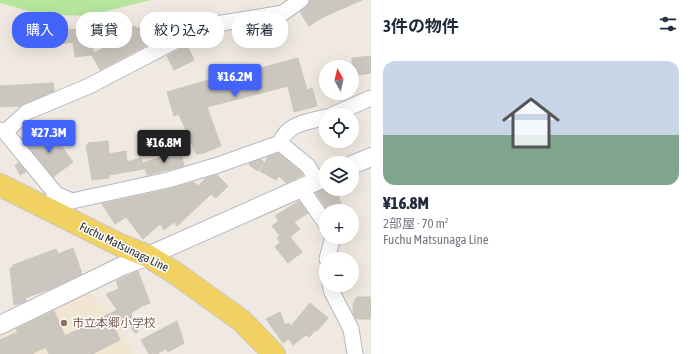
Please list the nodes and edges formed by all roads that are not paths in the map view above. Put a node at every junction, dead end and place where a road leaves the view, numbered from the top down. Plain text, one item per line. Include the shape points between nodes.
1 (301, 0) edge
2 (371, 98) edge
3 (348, 108) edge
4 (319, 119) edge
5 (2, 131) edge
6 (280, 143) junction
7 (371, 157) edge
8 (359, 162) edge
9 (315, 182) edge
10 (0, 185) edge
11 (52, 201) junction
12 (321, 204) edge
13 (148, 256) junction
14 (332, 292) edge
15 (0, 324) edge
16 (274, 354) edge
17 (355, 354) edge

1 - 5 street via 282,13 204,26 89,86 27,112
2 - 3 street
4 - 6 street via 297,124 283,134
5 - 11 street
6 - 9 street via 308,166
6 - 11 street via 168,180 72,201
7 - 8 street
9 - 12 street
9 - 13 street
10 - 11 main road, Fuchu Matsunaga Line
11 - 13 main road, Fuchu Matsunaga Line via 120,245
13 - 15 street
13 - 16 main road, Fuchu Matsunaga Line via 242,321
14 - 17 street via 351,329

